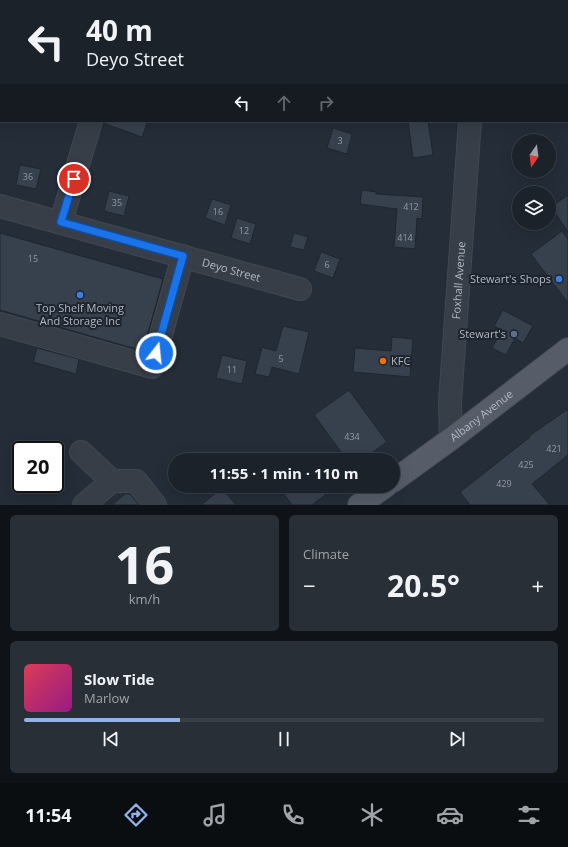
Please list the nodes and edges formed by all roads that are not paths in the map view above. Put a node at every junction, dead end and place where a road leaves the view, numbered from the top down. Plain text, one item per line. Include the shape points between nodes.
1 (91, 122) edge
2 (470, 122) edge
3 (0, 206) edge
4 (61, 222) junction
5 (183, 256) junction
6 (300, 289) dead end
7 (0, 324) edge
8 (568, 349) edge
9 (451, 439) junction
10 (81, 452) dead end
11 (400, 476) edge
12 (112, 481) junction
13 (376, 493) edge
14 (84, 505) edge
15 (155, 505) edge
16 (359, 505) edge

1 - 4 street
2 - 9 street, Foxhall Avenue via 450,402
3 - 4 street, Deyo Street
4 - 5 street, Deyo Street
5 - 6 street, Deyo Street
5 - 7 street via 152,367
8 - 9 main road, Albany Avenue
9 - 11 main road, Albany Avenue
10 - 12 street
12 - 14 street
12 - 15 street via 136,481
13 - 16 main road

